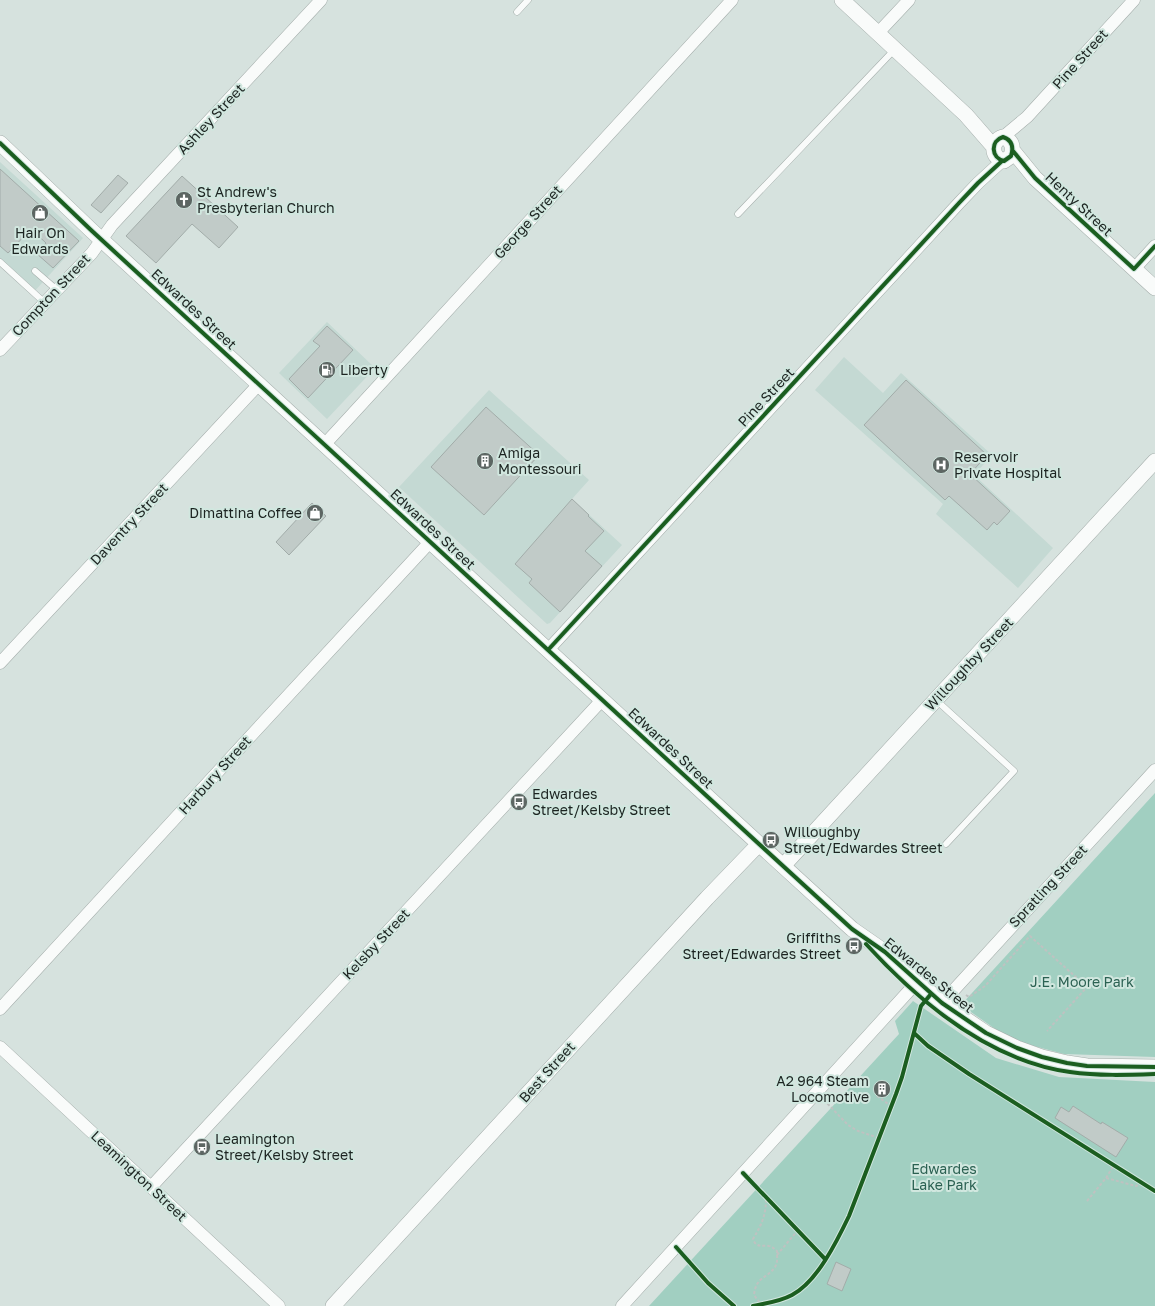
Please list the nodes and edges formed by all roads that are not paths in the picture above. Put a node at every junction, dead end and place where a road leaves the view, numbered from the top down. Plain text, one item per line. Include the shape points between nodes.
1 (321, 0) edge
2 (528, 0) edge
3 (732, 0) edge
4 (842, 0) edge
5 (908, 0) edge
6 (1134, 0) edge
7 (517, 12) dead end
8 (878, 33) junction
9 (895, 50) junction
10 (0, 143) edge
11 (1002, 149) junction
12 (738, 214) dead end
13 (101, 239) junction
14 (1155, 246) edge
15 (0, 262) edge
16 (1134, 269) junction
17 (35, 271) dead end
18 (1155, 288) edge
19 (56, 290) junction
20 (45, 303) junction
21 (0, 350) edge
22 (259, 384) junction
23 (325, 444) junction
24 (1155, 461) edge
25 (430, 542) junction
26 (548, 650) junction
27 (0, 664) edge
28 (602, 700) junction
29 (936, 700) junction
30 (1155, 770) edge
31 (759, 844) junction
32 (946, 844) dead end
33 (783, 866) junction
34 (914, 985) junction
35 (942, 1003) junction
36 (0, 1009) edge
37 (0, 1047) edge
38 (1155, 1067) edge
39 (1155, 1074) edge
40 (151, 1187) junction
41 (335, 1305) edge
42 (279, 1306) edge
43 (622, 1306) edge

1 - 13 street, Ashley Street
2 - 7 lane
3 - 23 street, George Street
4 - 8 street, Henty Street
5 - 8 street
6 - 11 street, Pine Street via 1027,117
8 - 9 street, Henty Street
9 - 11 street, Henty Street
9 - 12 lane
10 - 13 street, Edwardes Street
11 - 16 street, Henty Street
11 - 26 street, Pine Street via 978,183
13 - 19 street, Compton Street via 92,253
13 - 22 street, Edwardes Street
14 - 16 street
15 - 20 lane
16 - 18 street, Henty Street
17 - 19 lane
19 - 20 street, Compton Street
20 - 21 street, Compton Street
22 - 23 street, Edwardes Street
22 - 27 street, Daventry Street
23 - 25 street, Edwardes Street
24 - 29 street, Willoughby Street
25 - 26 street, Edwardes Street
25 - 36 street, Harbury Street
26 - 28 street, Edwardes Street
28 - 31 street, Edwardes Street
28 - 40 street, Kelsby Street
29 - 32 lane via 1014,771
29 - 33 street, Willoughby Street
30 - 35 street, Spratling Street
31 - 33 street, Edwardes Street
31 - 41 street, Best Street
33 - 34 street, Edwardes Street via 852,929 887,966
34 - 35 street, Edwardes Street
34 - 39 street, Edwardes Street via 941,1013 988,1043 1017,1057 1069,1072
34 - 43 street
35 - 38 street, Edwardes Street via 986,1033 1042,1057 1087,1066
37 - 40 street, Leamington Street
40 - 42 street, Leamington Street

